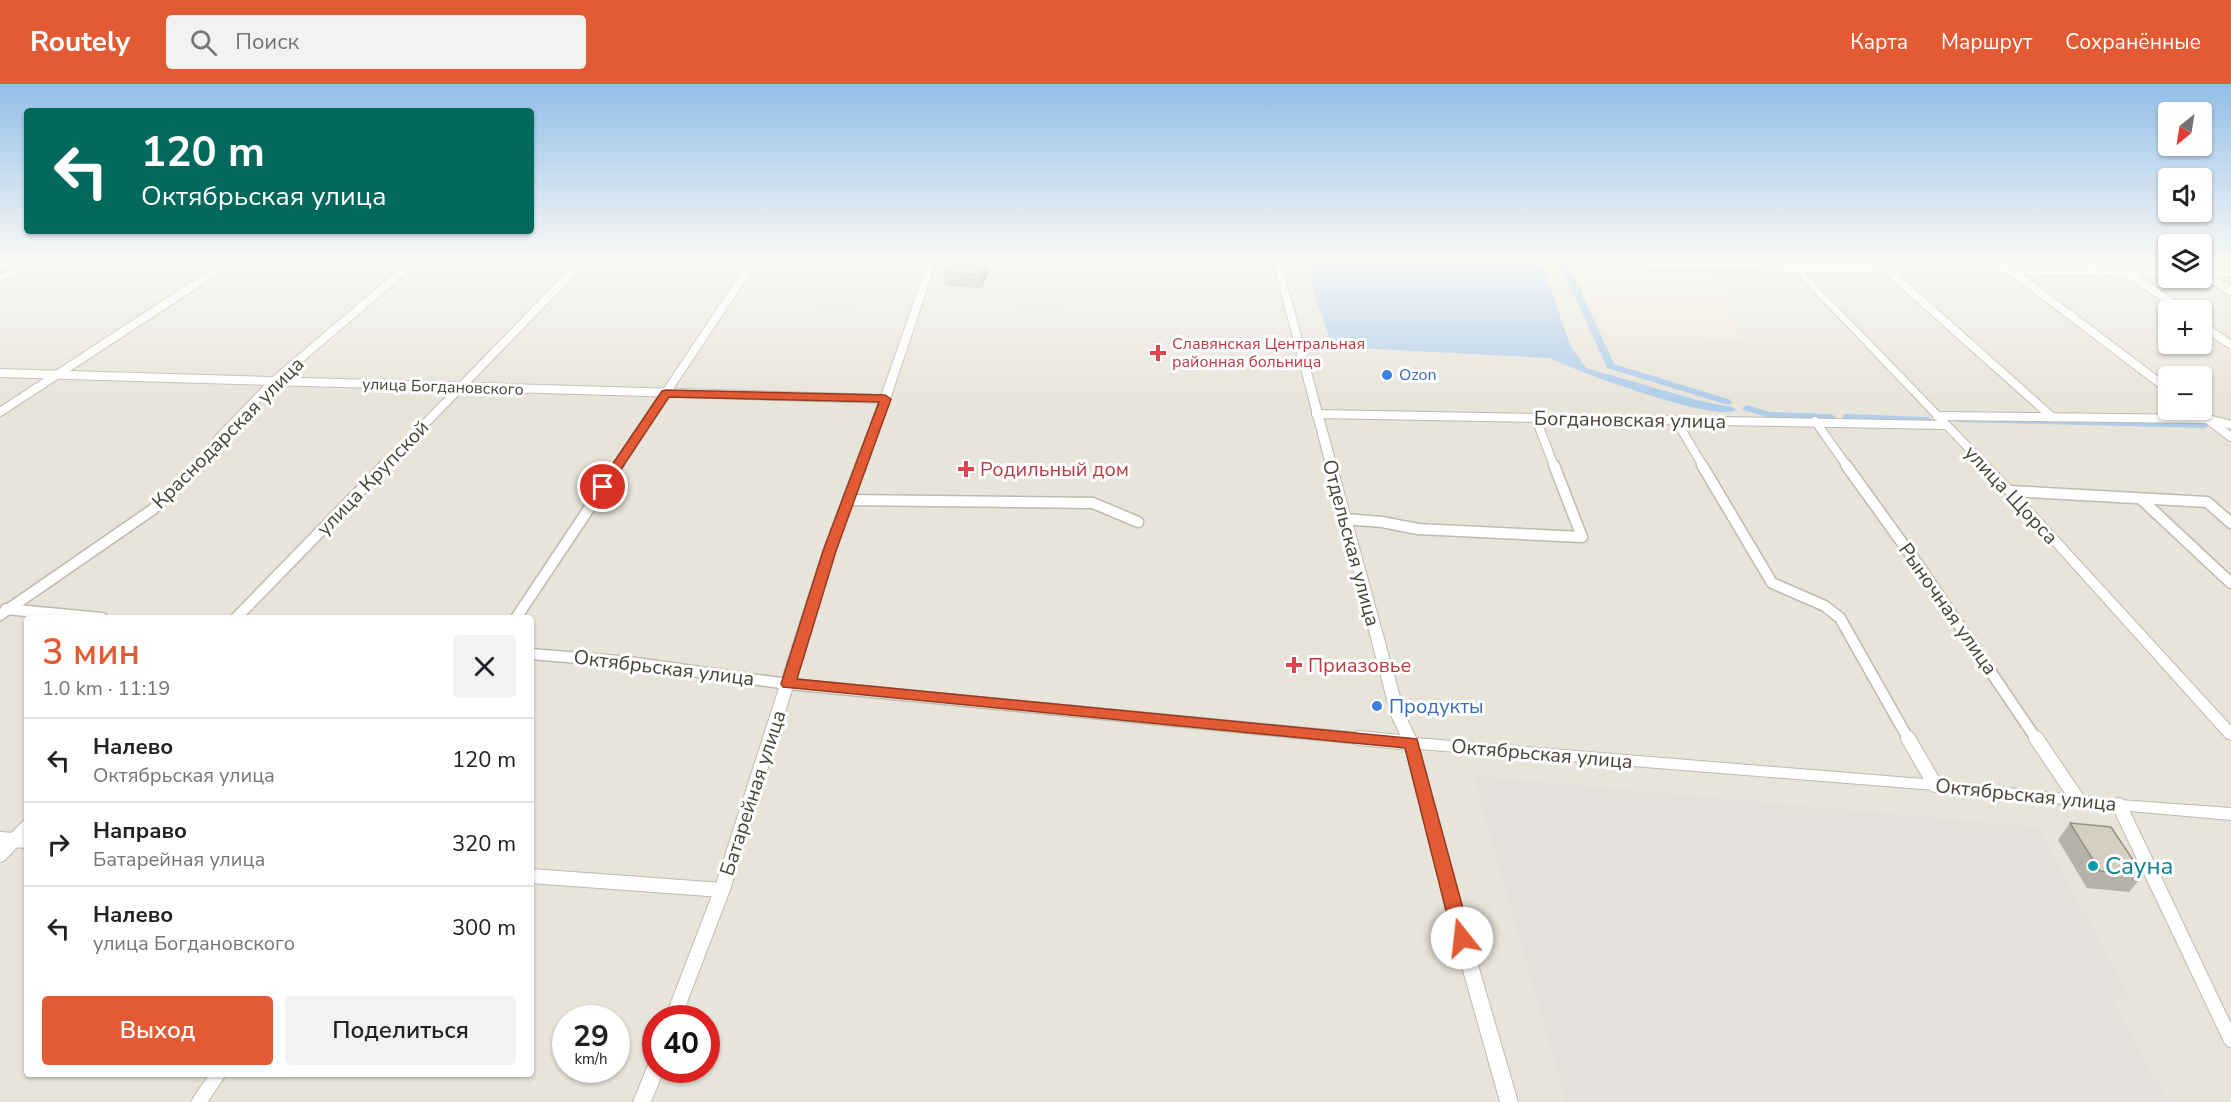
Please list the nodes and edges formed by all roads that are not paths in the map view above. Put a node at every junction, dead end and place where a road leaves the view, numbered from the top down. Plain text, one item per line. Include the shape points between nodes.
1 (162, 307) edge
2 (361, 307) edge
3 (539, 307) edge
4 (723, 307) edge
5 (917, 307) edge
6 (1289, 307) edge
7 (1833, 307) edge
8 (1928, 307) edge
9 (2059, 307) edge
10 (2212, 332) edge
11 (2231, 345) edge
12 (0, 373) edge
13 (58, 375) junction
14 (274, 381) junction
15 (2158, 382) edge
16 (462, 387) junction
17 (666, 393) junction
18 (885, 399) junction
19 (0, 412) edge
20 (1316, 414) junction
21 (2052, 417) junction
22 (2158, 418) edge
23 (1536, 419) junction
24 (1941, 420) junction
25 (2209, 420) edge
26 (2212, 420) edge
27 (1815, 421) junction
28 (1677, 422) junction
29 (2231, 425) edge
30 (2231, 437) edge
31 (2010, 491) junction
32 (2141, 499) junction
33 (848, 500) junction
34 (1344, 519) junction
35 (1138, 522) dead end
36 (2231, 523) edge
37 (2231, 583) edge
38 (2, 611) edge
39 (59, 615) edge
40 (239, 615) edge
41 (518, 615) edge
42 (534, 654) edge
43 (788, 684) junction
44 (2231, 735) edge
45 (1411, 743) junction
46 (1935, 785) junction
47 (2078, 800) junction
48 (2119, 805) junction
49 (2231, 814) edge
50 (0, 839) edge
51 (21, 840) edge
52 (0, 855) edge
53 (534, 876) edge
54 (722, 890) junction
55 (679, 1005) edge
56 (2231, 1040) edge
57 (216, 1077) edge
58 (649, 1083) edge
59 (199, 1102) edge
60 (642, 1102) edge
61 (1509, 1102) edge

1 - 13 street
2 - 14 street, Краснодарская улица
3 - 16 street, улица Крупской
4 - 17 street
5 - 18 street, Батарейная улица
6 - 20 street, Отдельская улица
7 - 24 street, улица Щорса
8 - 21 street
9 - 15 street
10 - 11 street
12 - 13 street, улица Богдановского
13 - 14 street, улица Богдановского
13 - 19 street
14 - 16 street, улица Богдановского
14 - 38 street, Краснодарская улица via 219,438 202,463 152,510
16 - 17 street, улица Богдановского
16 - 40 street, улица Крупской
17 - 18 street, улица Богдановского
17 - 41 street
18 - 33 street, Батарейная улица
20 - 23 street, Богдановская улица
20 - 34 street, Отдельская улица
21 - 22 street
21 - 24 street
23 - 28 street, Богдановская улица
23 - 34 street via 1582,537 1418,529
24 - 27 street, Богдановская улица
24 - 31 street, улица Щорса
25 - 30 street
26 - 29 street
27 - 28 street, Богдановская улица
27 - 47 street, Рыночная улица
28 - 46 street via 1772,583 1818,601 1840,618
31 - 32 street
31 - 44 street, улица Щорса
32 - 36 street via 2207,502
32 - 37 street
33 - 35 street via 1093,503
33 - 43 street, Батарейная улица
34 - 45 street, Отдельская улица via 1398,715
38 - 39 street
42 - 43 street, Октябрьская улица via 628,662
43 - 45 street, Октябрьская улица
43 - 54 street, Батарейная улица
45 - 46 street, Октябрьская улица
45 - 61 street, Отдельская улица
46 - 47 street, Октябрьская улица
47 - 48 street, Октябрьская улица
48 - 49 street, Октябрьская улица
48 - 56 street
50 - 51 street
51 - 52 street
53 - 54 street
54 - 55 street, Батарейная улица
57 - 59 street
58 - 60 street

